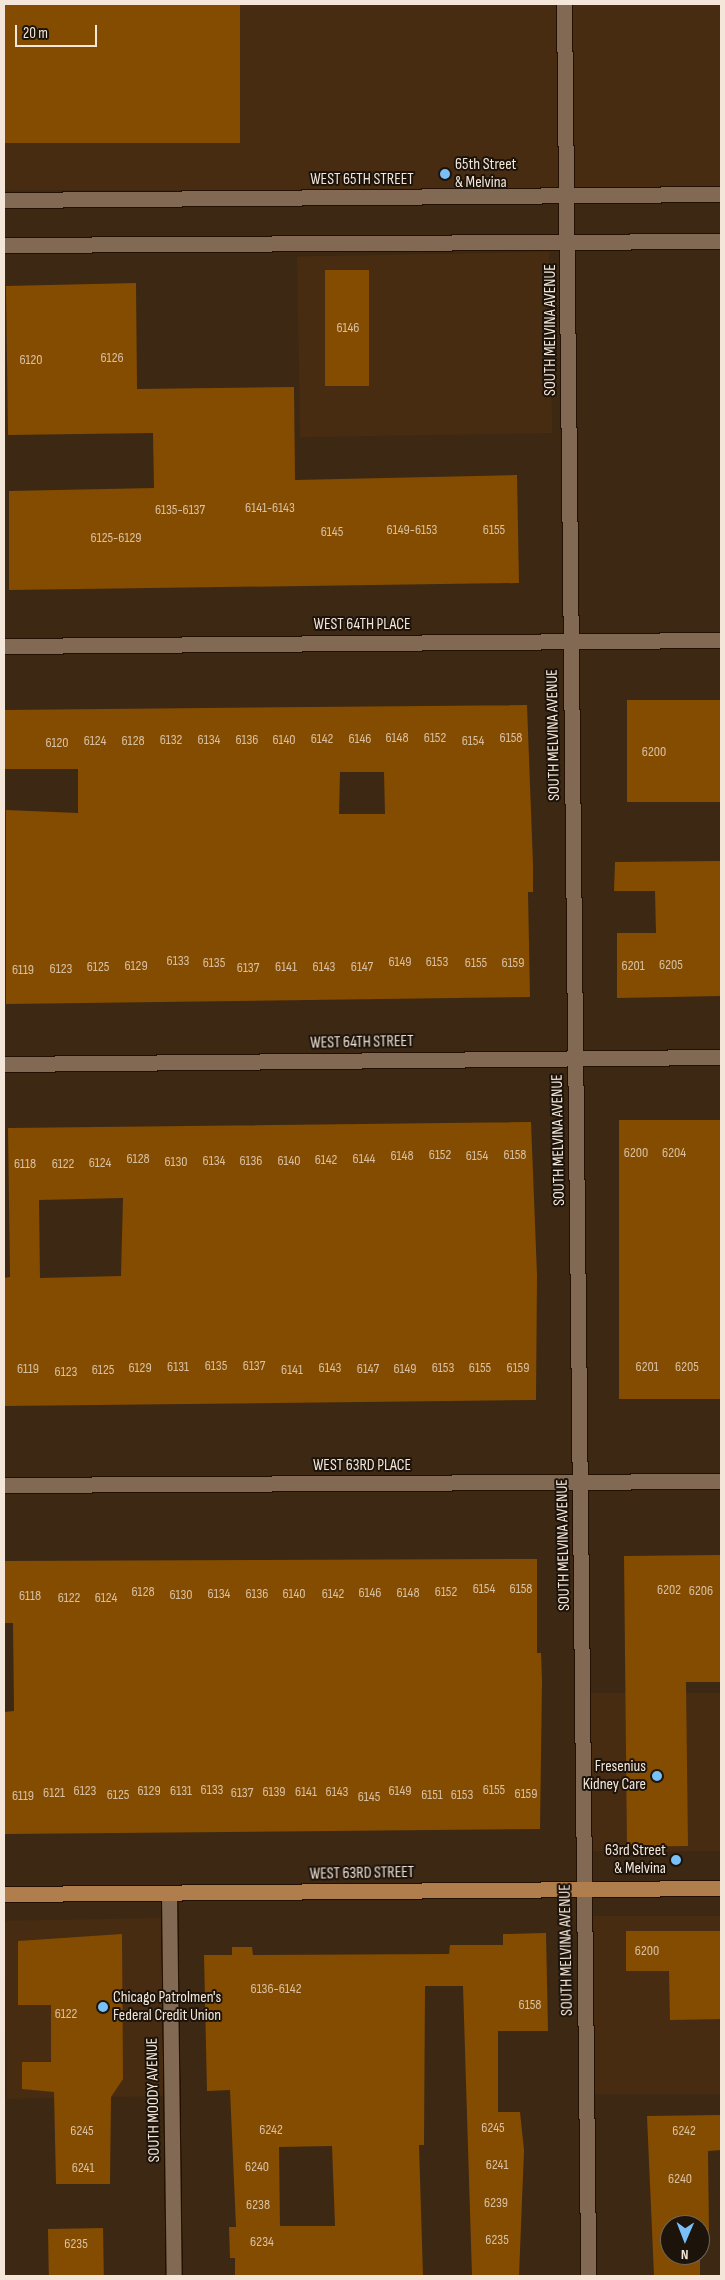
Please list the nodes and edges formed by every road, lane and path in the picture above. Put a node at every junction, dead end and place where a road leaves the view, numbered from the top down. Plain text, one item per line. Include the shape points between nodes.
1 (564, 4) edge
2 (721, 194) edge
3 (567, 196) junction
4 (4, 200) edge
5 (721, 241) edge
6 (568, 242) junction
7 (4, 245) edge
8 (721, 640) edge
9 (569, 641) junction
10 (4, 646) edge
11 (721, 1057) edge
12 (576, 1058) junction
13 (4, 1064) edge
14 (721, 1481) edge
15 (580, 1482) junction
16 (4, 1485) edge
17 (721, 1888) edge
18 (584, 1889) junction
19 (169, 1893) junction
20 (4, 1894) edge
21 (174, 2276) edge
22 (588, 2276) edge

1 - 3 street, SOUTH MELVINA AVENUE
2 - 3 street, WEST 65TH STREET
3 - 4 street, WEST 65TH STREET
3 - 6 street, SOUTH MELVINA AVENUE
5 - 6 street
6 - 7 street
6 - 9 street, SOUTH MELVINA AVENUE
8 - 9 street, WEST 64TH PLACE
9 - 10 street, WEST 64TH PLACE
9 - 12 street, SOUTH MELVINA AVENUE
11 - 12 street, WEST 64TH STREET
12 - 13 street, WEST 64TH STREET
12 - 15 street, SOUTH MELVINA AVENUE
14 - 15 street, WEST 63RD PLACE
15 - 16 street, WEST 63RD PLACE
15 - 18 street, SOUTH MELVINA AVENUE
17 - 18 main road, WEST 63RD STREET
18 - 19 main road, WEST 63RD STREET
18 - 22 street, SOUTH MELVINA AVENUE
19 - 20 main road, WEST 63RD STREET
19 - 21 street, SOUTH MOODY AVENUE

